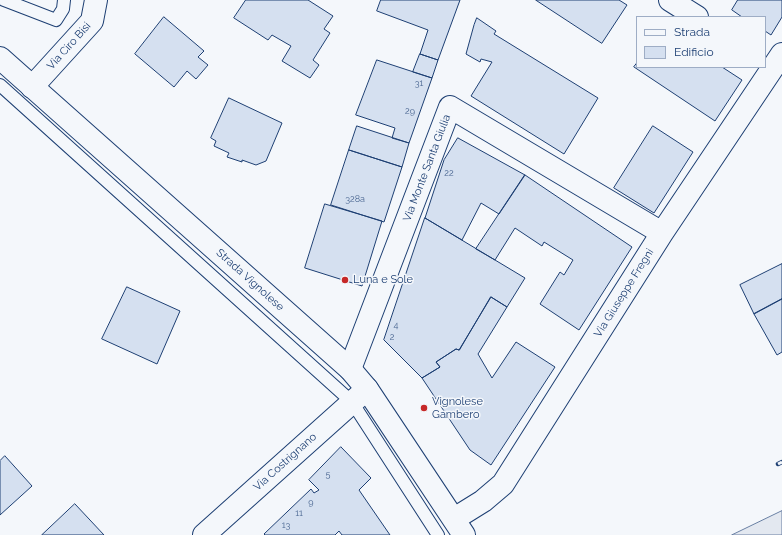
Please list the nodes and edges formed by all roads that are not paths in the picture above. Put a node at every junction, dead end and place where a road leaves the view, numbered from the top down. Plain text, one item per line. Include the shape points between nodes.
1 (64, 0) edge
2 (96, 0) edge
3 (670, 0) edge
4 (2, 1) edge
5 (695, 16) edge
6 (0, 58) edge
7 (774, 60) edge
8 (0, 85) edge
9 (32, 87) junction
10 (662, 233) junction
11 (350, 369) junction
12 (359, 395) junction
13 (459, 527) edge
14 (204, 535) edge
15 (438, 535) edge

1 - 4 lane via 63,9 56,20
2 - 9 street, Via Ciro Bisi via 92,21
3 - 5 street
6 - 9 street, Strada Vignolese
7 - 10 street, Via Giuseppe Fregni
8 - 12 lane, Strada Vignolese
9 - 11 street, Strada Vignolese
10 - 11 street, Via Monte Santa Giulia via 450,108
10 - 13 street, Via Giuseppe Fregni via 503,484
11 - 12 street, Strada Vignolese
12 - 13 street, Strada Vignolese
12 - 14 street, Via Costrignano
12 - 15 lane, Strada Vignolese

